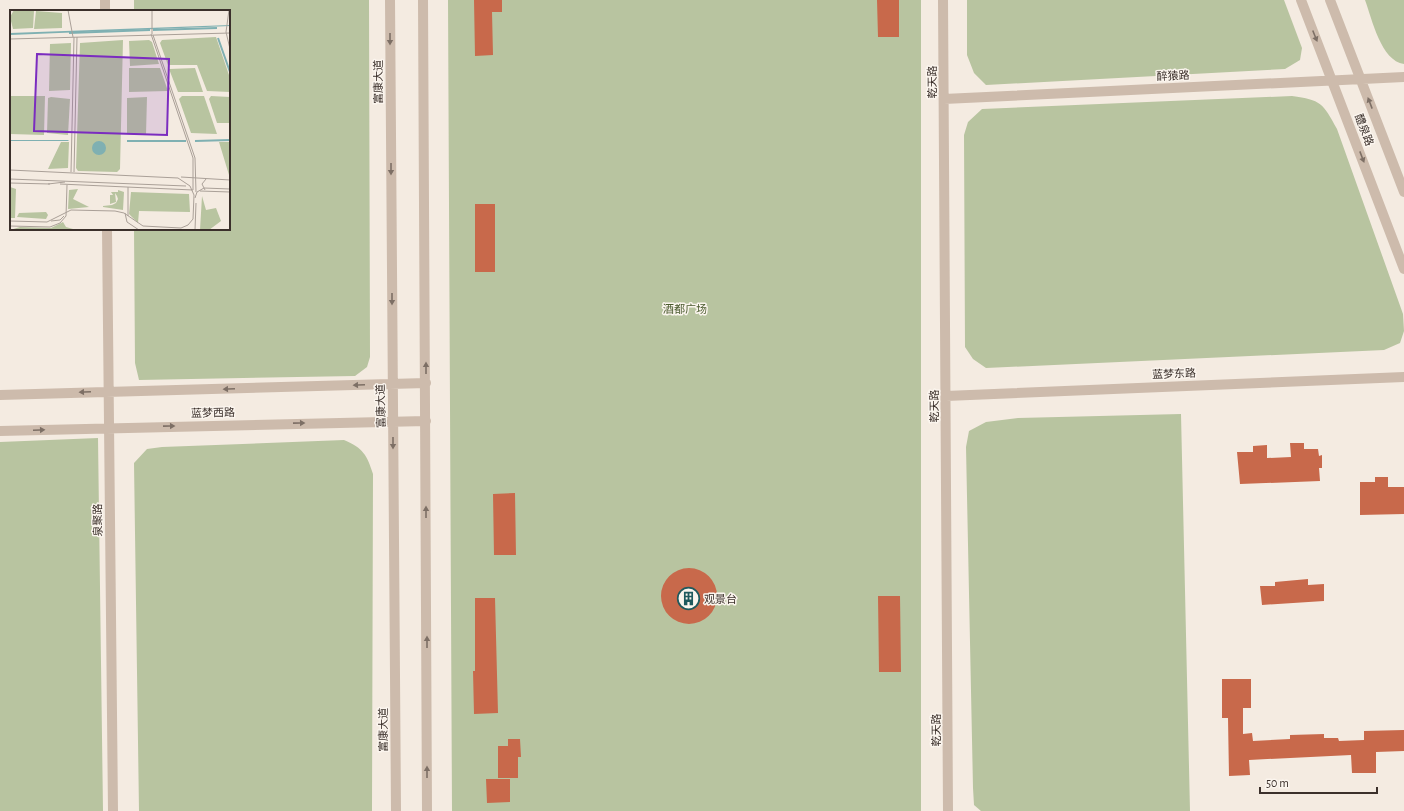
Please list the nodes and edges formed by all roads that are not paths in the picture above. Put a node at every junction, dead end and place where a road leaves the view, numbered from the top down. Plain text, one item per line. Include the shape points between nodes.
1 (390, 0) edge
2 (423, 0) edge
3 (943, 0) edge
4 (1301, 0) edge
5 (1330, 0) edge
6 (1404, 77) edge
7 (1362, 79) junction
8 (1333, 80) junction
9 (944, 99) junction
10 (1404, 192) edge
11 (107, 230) edge
12 (1404, 269) edge
13 (1404, 377) edge
14 (392, 384) junction
15 (426, 384) junction
16 (109, 392) junction
17 (0, 395) edge
18 (946, 396) junction
19 (426, 421) junction
20 (393, 422) junction
21 (109, 427) junction
22 (0, 431) edge
23 (113, 811) edge
24 (396, 811) edge
25 (427, 811) edge
26 (948, 811) edge

1 -> 14 street, 富康大道
15 -> 2 street
3 - 9 street, 乾天路
4 -> 8 street, 醴泉路
5 - 7 street, 醴泉路
6 - 7 street, 醉猿路
7 - 8 street, 醉猿路
10 -> 7 street, 醴泉路
8 - 9 street, 醉猿路
8 -> 12 street, 醴泉路
9 - 18 street, 乾天路
11 - 16 street, 泉聚路
13 - 18 street, 蓝梦东路
14 - 15 street
14 -> 16 street
14 - 20 street, 富康大道
15 - 19 street
16 -> 17 street
16 - 21 street, 泉聚路
18 - 26 street, 乾天路
19 - 20 street, 蓝梦西路
25 -> 19 street
21 -> 20 street, 蓝梦西路
20 -> 24 street, 富康大道
22 -> 21 street, 蓝梦西路
21 - 23 street, 泉聚路

